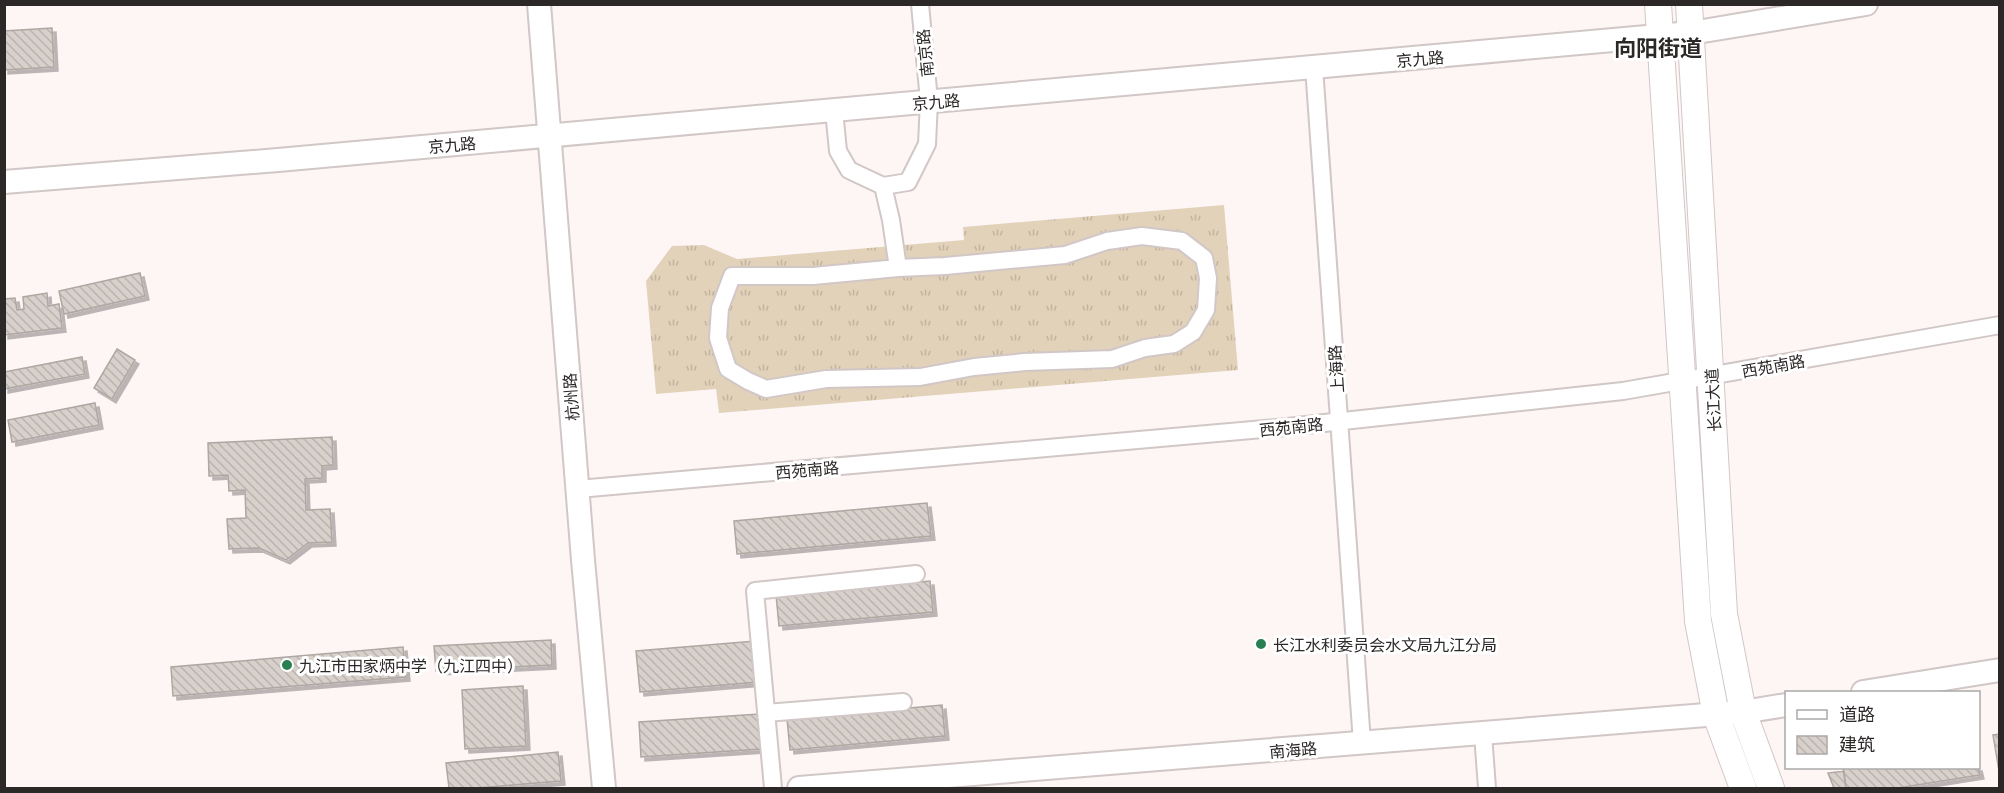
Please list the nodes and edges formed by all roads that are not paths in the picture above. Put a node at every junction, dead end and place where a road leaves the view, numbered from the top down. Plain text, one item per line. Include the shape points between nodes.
1 (539, 4) edge
2 (920, 4) edge
3 (1658, 4) edge
4 (1689, 4) edge
5 (1866, 4) edge
6 (1691, 33) junction
7 (1660, 36) junction
8 (1314, 67) junction
9 (929, 101) junction
10 (834, 110) junction
11 (550, 136) junction
12 (4, 182) edge
13 (883, 186) junction
14 (898, 268) junction
15 (2000, 325) edge
16 (1710, 376) junction
17 (1683, 381) junction
18 (1339, 421) junction
19 (578, 489) junction
20 (916, 574) dead end
21 (2000, 670) edge
22 (1875, 691) edge
23 (903, 702) dead end
24 (1785, 705) edge
25 (1743, 712) junction
26 (766, 713) junction
27 (1716, 714) junction
28 (1483, 734) junction
29 (1362, 743) junction
30 (604, 789) edge
31 (773, 789) edge
32 (799, 789) edge
33 (1487, 789) edge
34 (1743, 789) edge
35 (1771, 789) edge

1 - 11 main road, 杭州路
2 - 9 street, 南京路
3 - 7 main road, 长江大道
4 - 6 main road, 长江大道
5 - 6 main road, 京九路
6 - 7 main road, 京九路
6 - 16 main road, 长江大道
7 - 8 main road, 京九路
7 - 17 main road, 长江大道
8 - 9 main road, 京九路
8 - 18 street, 上海路
9 - 10 main road, 京九路
9 - 13 street, 南京路 via 927,144 908,182
10 - 11 main road, 京九路
10 - 13 street via 838,152 849,170
11 - 12 main road, 京九路
11 - 19 main road, 杭州路
13 - 14 street
14 - 14 street via 813,276 732,276 720,308 718,338 728,369 766,389 826,379 920,377 1025,362 1112,359 1174,344 1193,332 1206,310 1208,278 1204,258 1182,241 1142,236 1107,240 1065,255
15 - 16 street, 西苑南路
16 - 17 street, 西苑南路
16 - 25 main road, 长江大道 via 1724,614
17 - 18 street, 西苑南路 via 1623,391
17 - 27 main road, 长江大道 via 1698,621
18 - 19 street, 西苑南路
18 - 29 street, 上海路
19 - 30 main road, 杭州路
20 - 26 street via 755,591
21 - 22 main road
23 - 26 street
24 - 25 main road, 南海路
25 - 27 main road, 南海路
25 - 35 main road, 长江大道
26 - 31 street
27 - 28 main road, 南海路
27 - 34 main road, 长江大道
28 - 29 main road, 南海路
28 - 33 street
29 - 32 main road, 南海路

